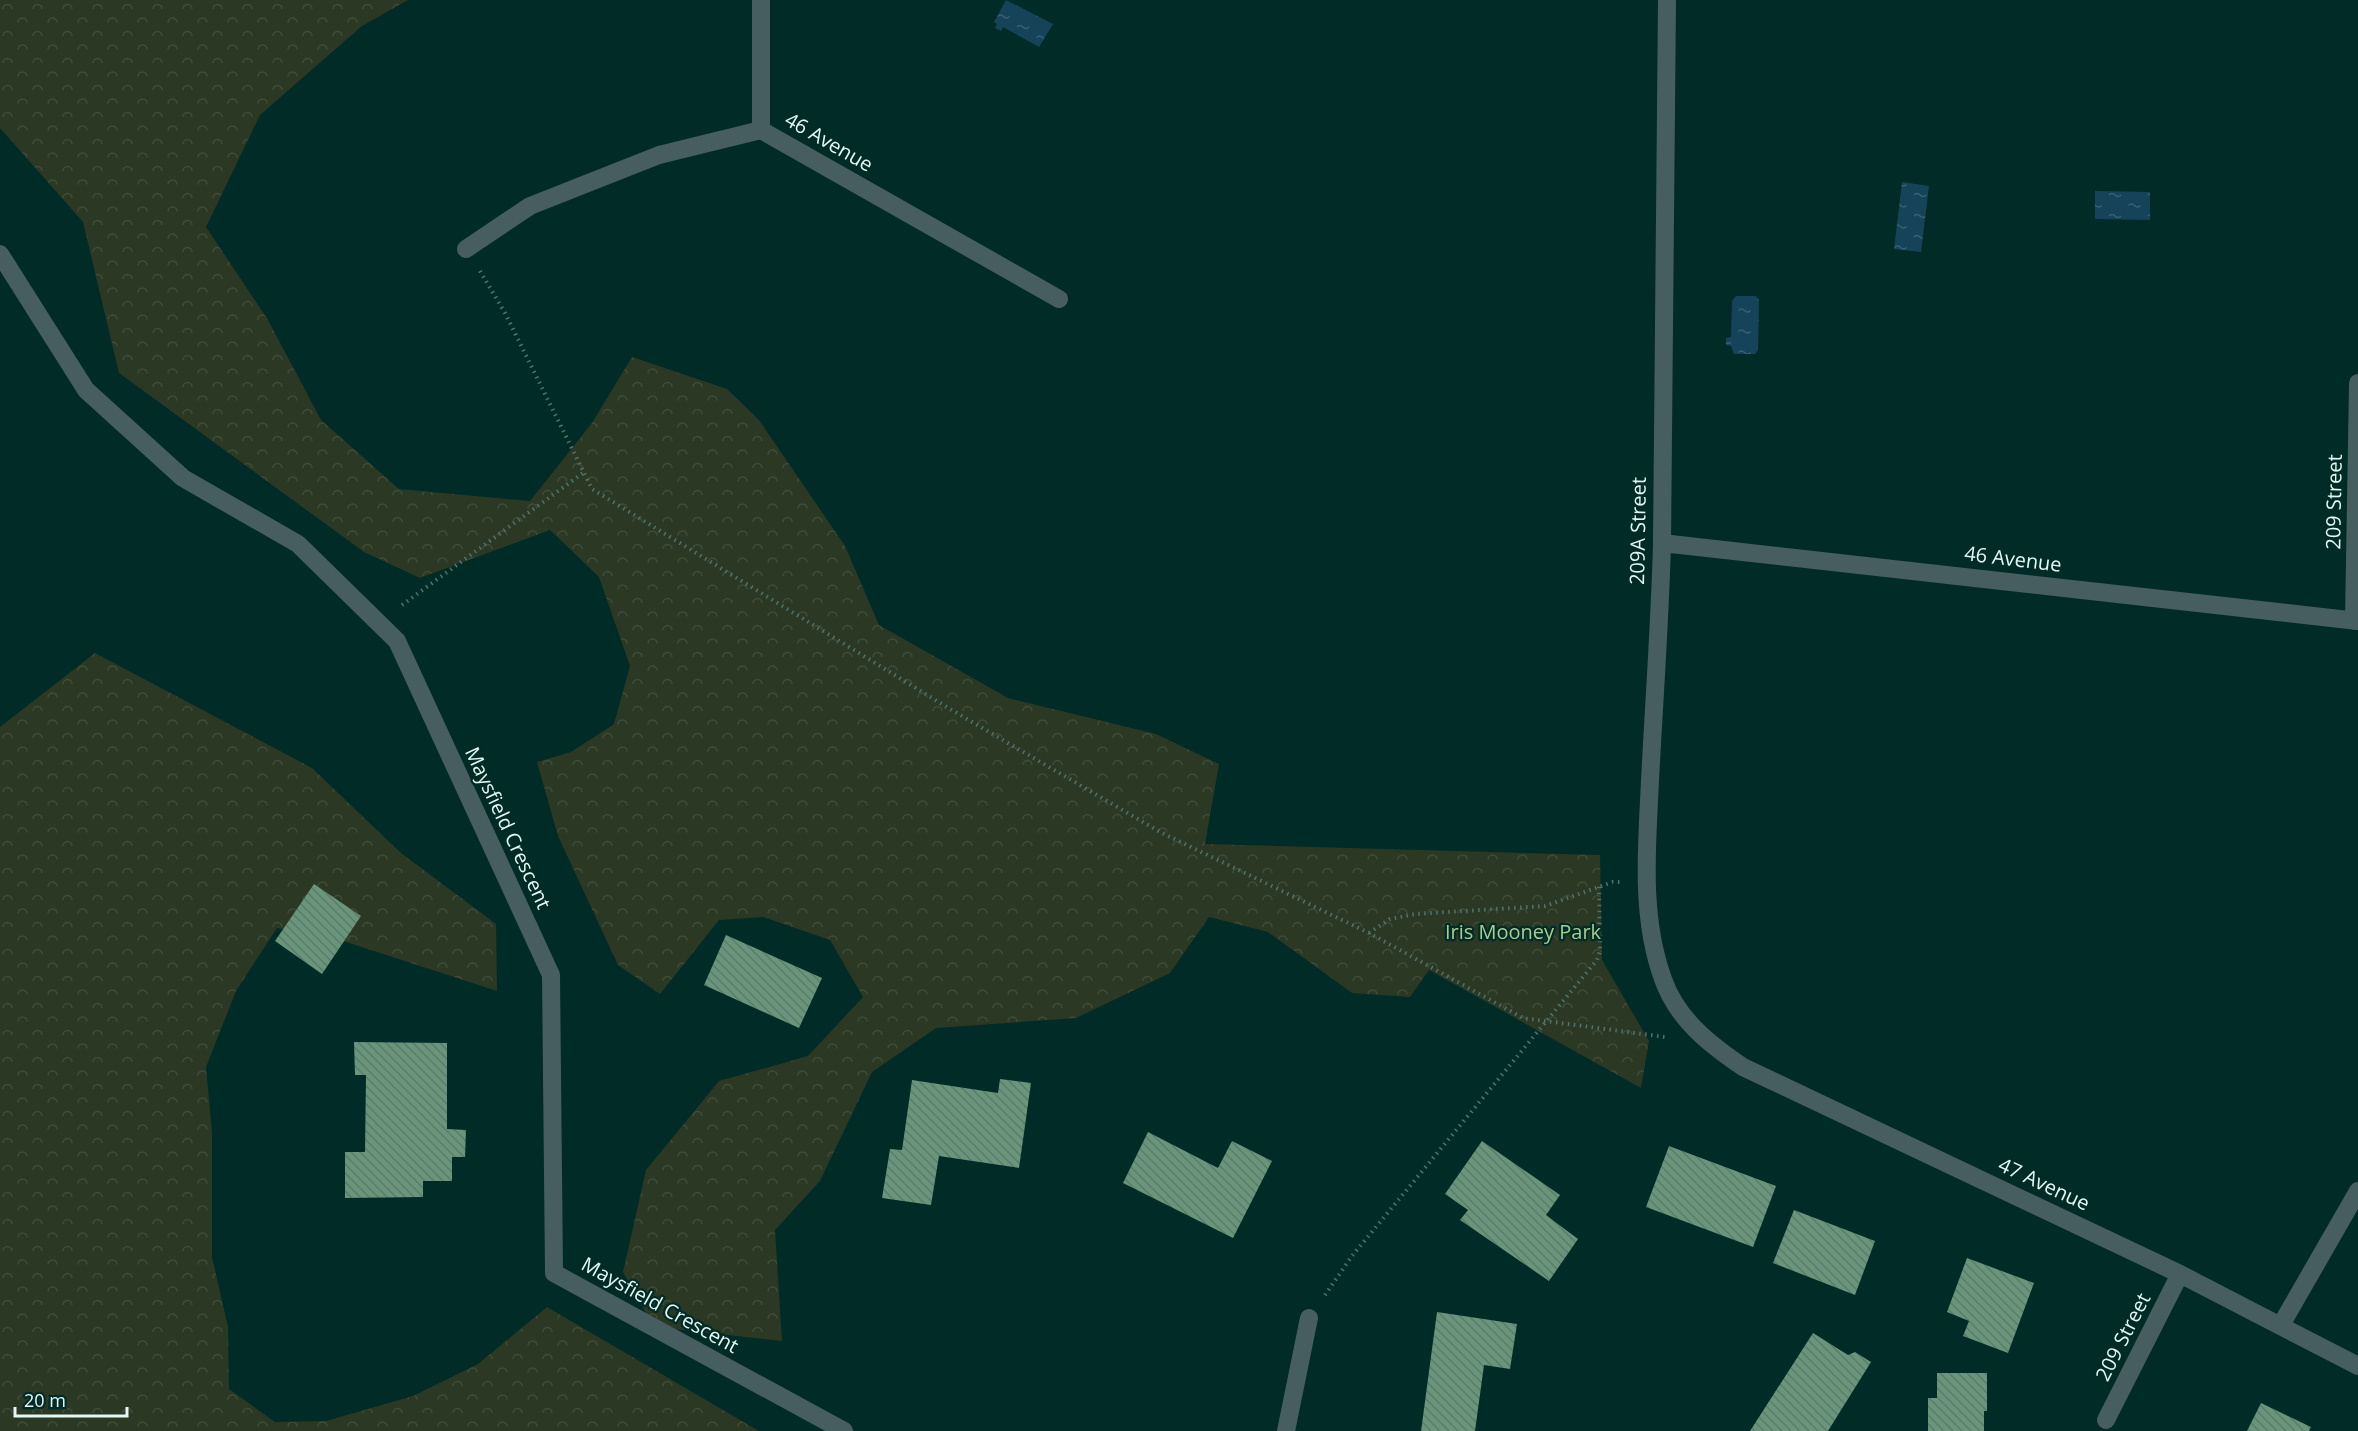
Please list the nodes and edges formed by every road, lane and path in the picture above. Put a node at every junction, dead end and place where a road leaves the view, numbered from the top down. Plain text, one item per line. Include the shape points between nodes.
1 (761, 0) edge
2 (1667, 0) edge
3 (761, 130) junction
4 (466, 249) joint
5 (0, 254) edge
6 (1059, 299) dead end
7 (2358, 383) edge
8 (584, 473) junction
9 (1662, 543) junction
10 (2356, 621) edge
11 (378, 623) junction
12 (1648, 881) junction
13 (1599, 886) junction
14 (1369, 933) junction
15 (1545, 1021) junction
16 (1710, 1044) junction
17 (2358, 1191) edge
18 (2180, 1274) junction
19 (1309, 1318) joint
20 (2281, 1325) junction
21 (2358, 1366) edge
22 (2106, 1420) dead end
23 (844, 1431) edge
24 (1286, 1431) edge

1 - 3 street
2 - 9 street, 209A Street
3 - 4 street, 46 Avenue via 659,155 530,206
3 - 6 street, 46 Avenue
4 - 8 path via 505,313
5 - 11 street, Maysfield Crescent via 86,390 183,478 298,544
7 - 10 street, 209 Street
8 - 11 path
8 - 14 path via 592,489 950,709 1150,826
9 - 10 street, 46 Avenue
9 - 12 street, 209A Street
11 - 23 street, Maysfield Crescent via 397,641 551,975 554,1273
12 - 13 path
12 - 16 street, 209A Street via 1655,949 1663,979 1678,1010
13 - 14 path via 1545,906 1390,919
13 - 15 path via 1598,957
14 - 15 path via 1523,1018
15 - 16 path
15 - 19 path via 1352,1256
16 - 18 street, 47 Avenue via 1743,1067
17 - 20 street
18 - 20 street, 47 Avenue
18 - 22 street, 209 Street
19 - 24 street
20 - 21 street, 47 Avenue

